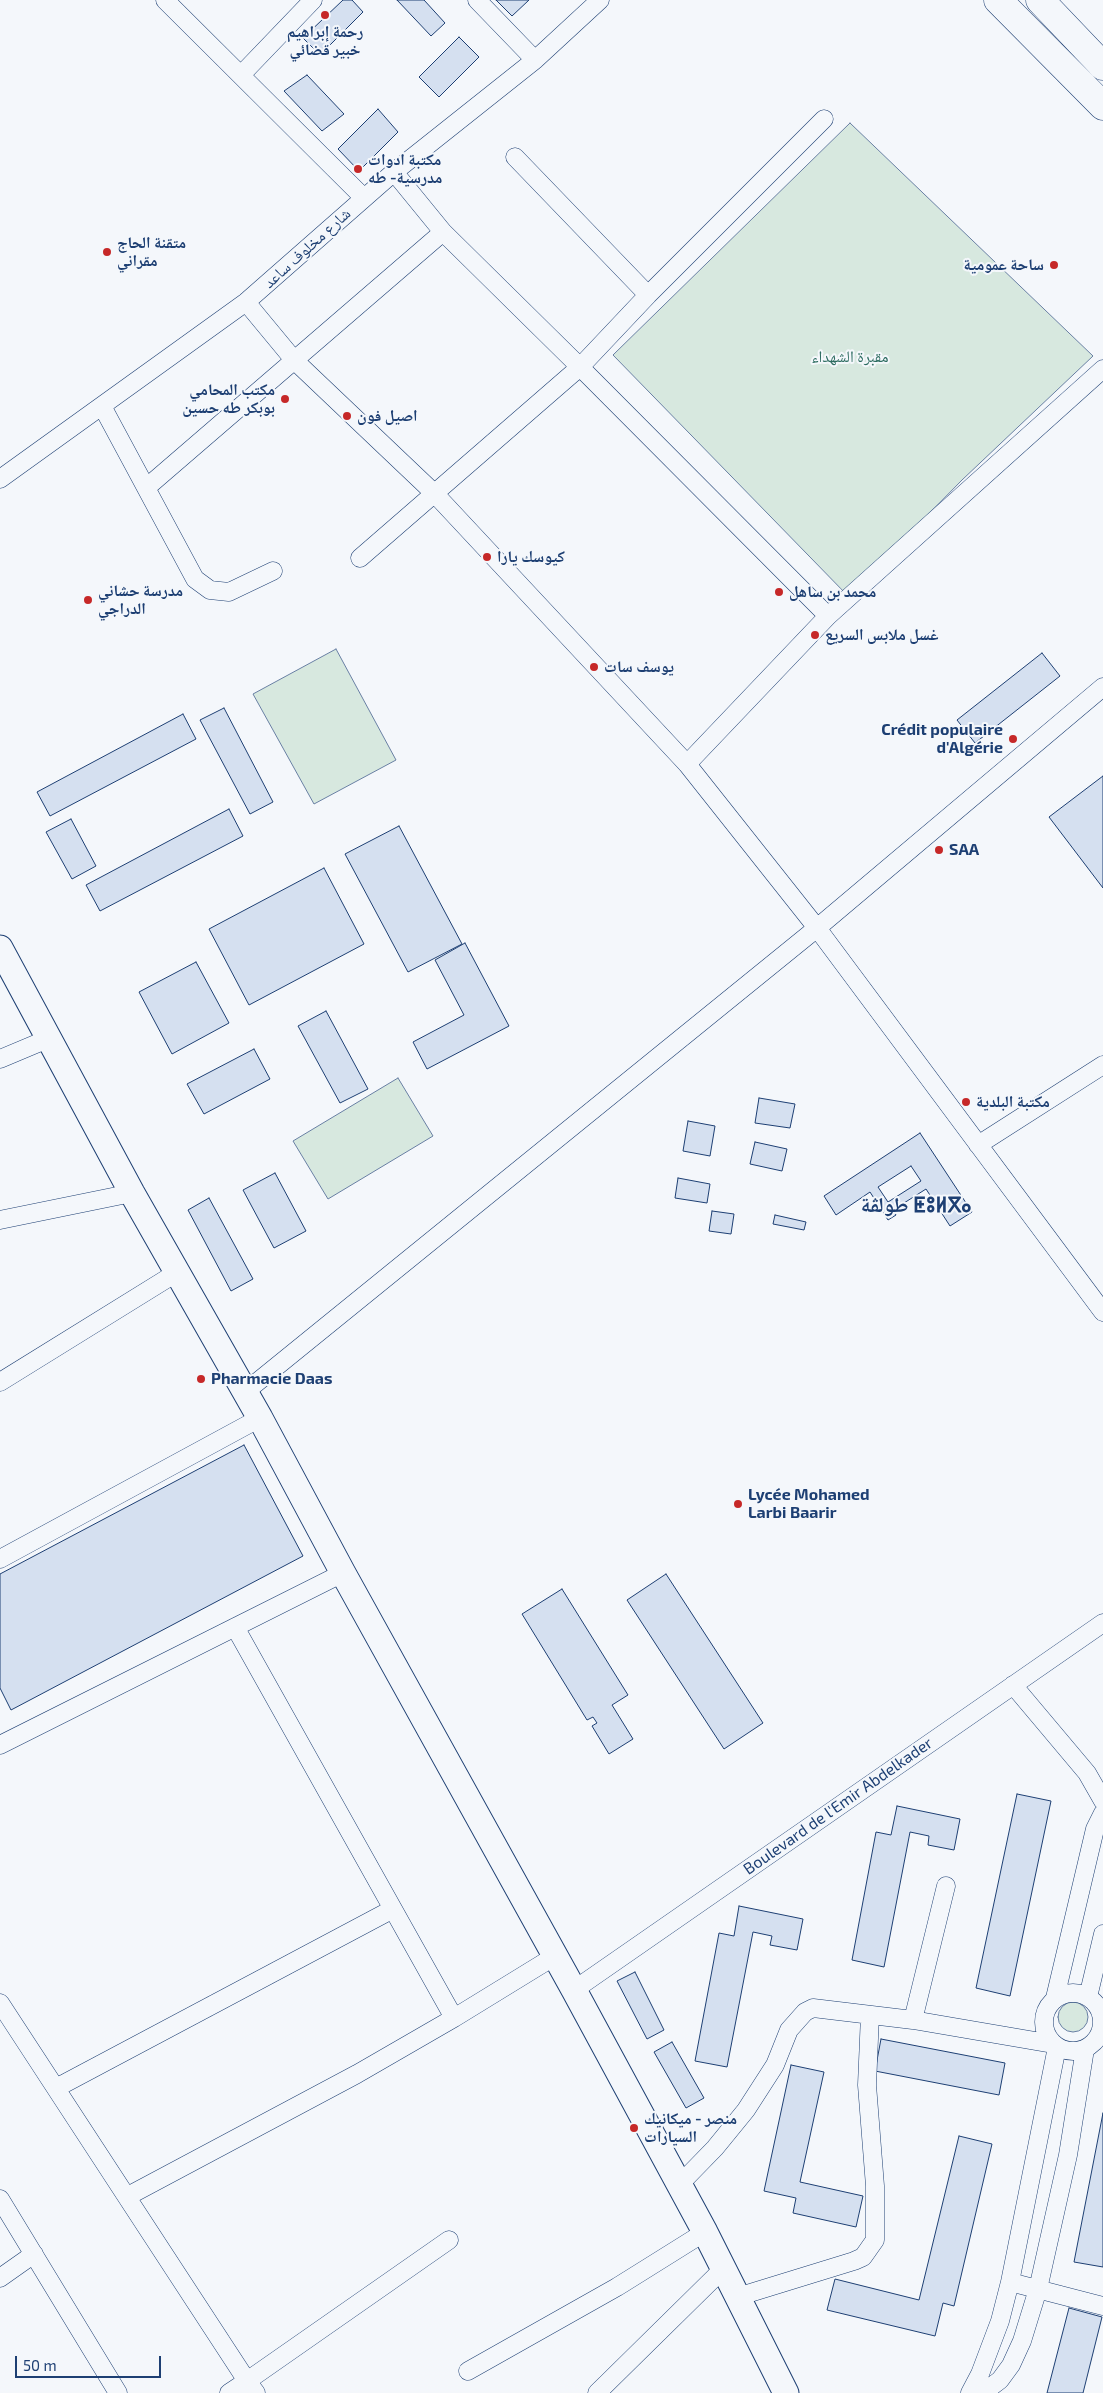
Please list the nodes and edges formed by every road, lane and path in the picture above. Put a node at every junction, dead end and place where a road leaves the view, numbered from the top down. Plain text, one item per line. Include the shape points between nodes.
1 (165, 0) edge
2 (312, 0) edge
3 (478, 0) edge
4 (998, 0) edge
5 (1040, 0) edge
6 (593, 2) edge
7 (535, 60) junction
8 (1103, 66) edge
9 (241, 76) junction
10 (1103, 106) edge
11 (824, 119) dead end
12 (515, 157) dead end
13 (394, 172) junction
14 (364, 198) junction
15 (443, 232) junction
16 (648, 295) junction
17 (246, 302) junction
18 (294, 360) junction
19 (580, 367) junction
20 (1103, 369) edge
21 (102, 406) junction
22 (0, 479) edge
23 (146, 488) junction
24 (435, 494) junction
25 (360, 558) dead end
26 (273, 571) dead end
27 (828, 616) junction
28 (1103, 687) edge
29 (686, 764) junction
30 (817, 928) junction
31 (0, 948) edge
32 (50, 1038) junction
33 (0, 1059) edge
34 (1103, 1065) edge
35 (978, 1145) junction
36 (132, 1193) junction
37 (0, 1220) edge
38 (176, 1273) junction
39 (1103, 1312) edge
40 (0, 1382) edge
41 (245, 1392) junction
42 (260, 1418) junction
43 (0, 1559) edge
44 (343, 1573) junction
45 (1103, 1623) edge
46 (235, 1627) junction
47 (1013, 1685) junction
48 (0, 1745) edge
49 (1095, 1774) edge
50 (1103, 1801) edge
51 (1103, 1813) edge
52 (1099, 1830) edge
53 (946, 1886) dead end
54 (393, 1909) junction
55 (1103, 1934) edge
56 (555, 1956) junction
57 (574, 1990) junction
58 (1088, 1997) junction
59 (1055, 1998) junction
60 (0, 2004) edge
61 (870, 2014) junction
62 (1102, 2014) edge
63 (454, 2018) junction
64 (914, 2020) junction
65 (1055, 2046) junction
66 (1093, 2048) edge
67 (56, 2088) junction
68 (679, 2185) junction
69 (128, 2196) junction
70 (0, 2199) edge
71 (705, 2232) junction
72 (449, 2240) dead end
73 (34, 2254) junction
74 (722, 2270) junction
75 (0, 2278) edge
76 (1010, 2282) junction
77 (1038, 2289) junction
78 (736, 2297) junction
79 (1103, 2306) edge
80 (468, 2371) dead end
81 (990, 2384) edge
82 (252, 2387) edge
83 (118, 2393) edge
84 (229, 2393) edge
85 (598, 2393) edge
86 (786, 2393) edge
87 (970, 2393) edge
88 (974, 2393) edge

1 - 9 street
2 - 9 street
3 - 7 street
4 - 10 main road
5 - 8 main road
6 - 7 street, شارع مخلوف ساعد
7 - 13 street, شارع مخلوف ساعد
9 - 14 street
11 - 16 street
12 - 16 street
13 - 14 street, شارع مخلوف ساعد
13 - 15 street
14 - 17 street, شارع مخلوف ساعد
15 - 18 street
15 - 19 street
16 - 19 street
17 - 18 street
17 - 21 street, شارع مخلوف ساعد
18 - 23 street
18 - 24 street
19 - 24 street
19 - 27 street
20 - 27 street
21 - 22 street, شارع مخلوف ساعد
21 - 23 street
23 - 26 street via 195,579 210,590 229,592
24 - 25 street
24 - 29 street
27 - 29 street
28 - 30 street
29 - 30 street
30 - 35 street
30 - 41 street
31 - 32 street
32 - 33 street
32 - 36 street
34 - 35 street
35 - 39 street
36 - 37 street
36 - 38 street
38 - 40 street
38 - 41 street
41 - 42 street
42 - 43 street
42 - 44 street
44 - 46 street
44 - 56 street
45 - 47 street, Boulevard de l'Emir Abdelkader
46 - 48 street
46 - 54 street
47 - 49 street
47 - 57 street, Boulevard de l'Emir Abdelkader
49 - 50 street
51 - 52 street
52 - 59 street
53 - 64 street
54 - 63 street
54 - 67 street
55 - 58 street
56 - 57 street
56 - 63 street
57 - 68 street
58 - 59 street via 1066,1993
58 - 62 street
59 - 65 street via 1044,2015 1046,2036
60 - 67 street
61 - 64 street
61 - 68 street via 813,2008 805,2012 790,2030 775,2065 746,2110
61 - 78 street via 867,2085 876,2186 875,2240 863,2257 854,2262
62 - 66 street via 1102,2027
63 - 69 street via 357,2074
64 - 65 street
65 - 66 street via 1076,2052
65 - 76 street
66 - 77 street
67 - 69 street
68 - 71 street
69 - 82 street
70 - 73 street
71 - 74 street
71 - 80 street via 618,2287
72 - 82 street
73 - 75 street
73 - 83 street
74 - 78 street
74 - 85 street
76 - 77 street
76 - 81 street
77 - 79 street
77 - 81 street via 1012,2365 1000,2380
78 - 86 street
81 - 87 street
81 - 88 street
82 - 84 street

